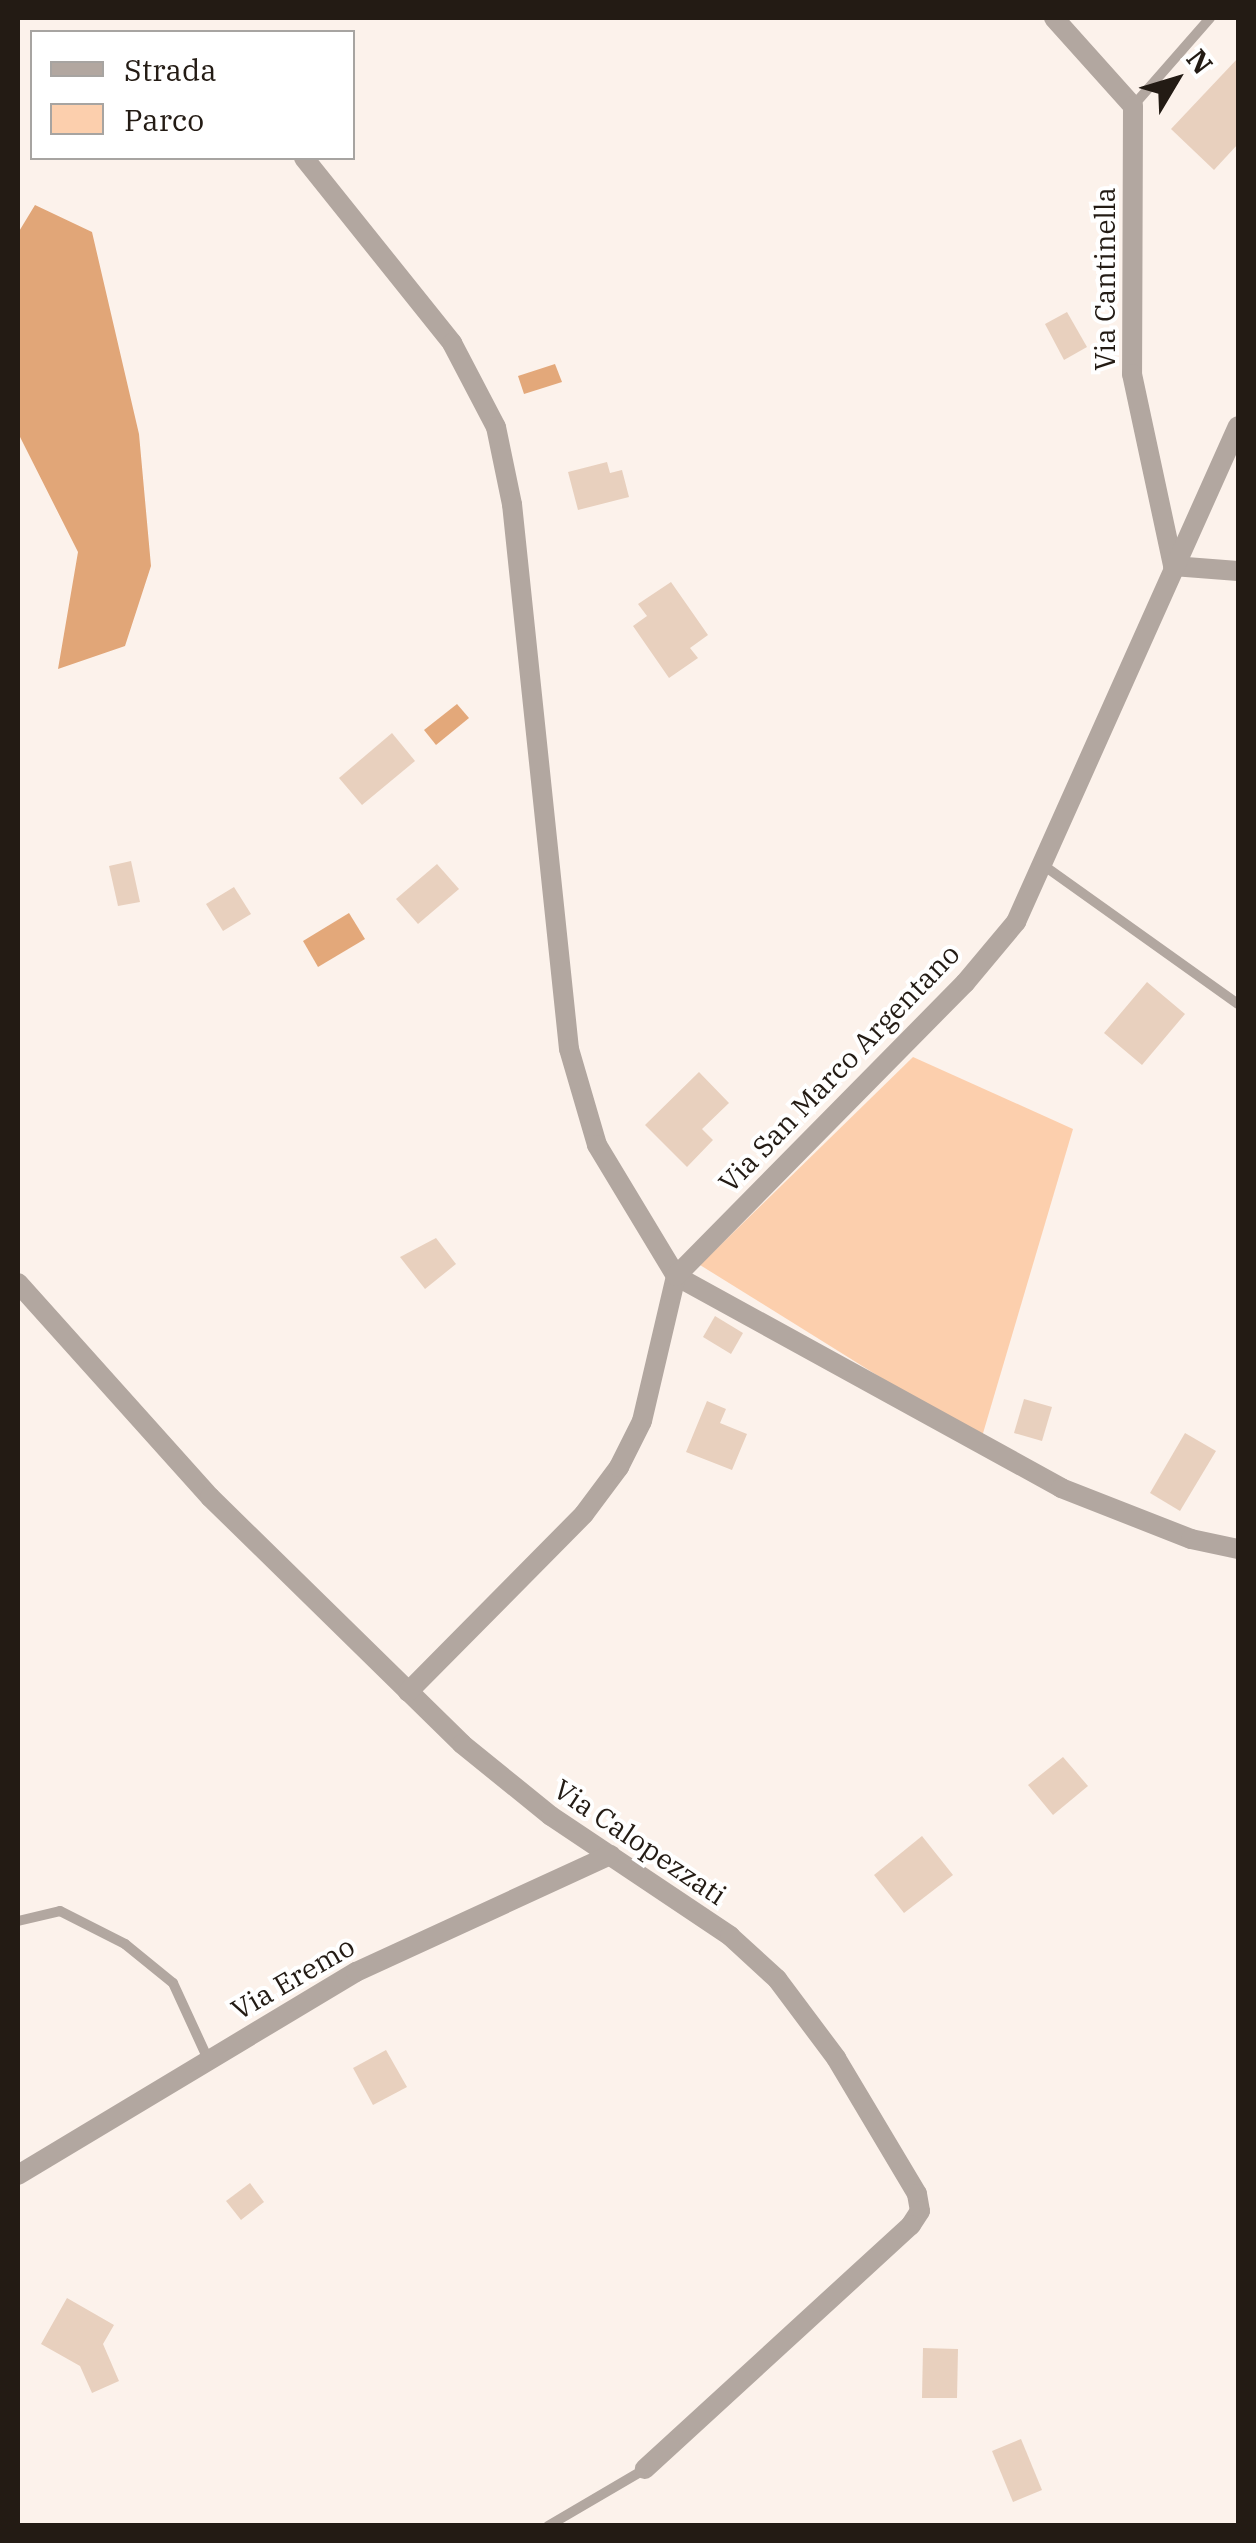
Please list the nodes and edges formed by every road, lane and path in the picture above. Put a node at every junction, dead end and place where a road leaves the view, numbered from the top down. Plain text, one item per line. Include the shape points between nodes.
1 (1054, 18) edge
2 (1210, 18) edge
3 (1134, 106) junction
4 (306, 160) edge
5 (1238, 426) edge
6 (1173, 566) junction
7 (1238, 571) edge
8 (1043, 865) junction
9 (1238, 1004) edge
10 (676, 1276) junction
11 (18, 1283) edge
12 (1238, 1549) edge
13 (408, 1692) junction
14 (610, 1856) junction
15 (18, 1921) edge
16 (208, 2060) junction
17 (19, 2172) edge
18 (645, 2468) joint
19 (548, 2526) edge

1 - 3 street
2 - 3 lane
3 - 6 street, Via Cantinella via 1131,364
4 - 10 street via 452,343 496,427 512,504 569,1049 597,1144
5 - 6 street, Via San Marco Argentano
6 - 7 street
6 - 8 street, Via San Marco Argentano
8 - 9 lane
8 - 10 street, Via San Marco Argentano via 1016,922 965,982
10 - 12 street via 1062,1488 1191,1539
10 - 13 street via 642,1422 619,1468 584,1514
11 - 13 street, Via Calopezzati via 178,1464
13 - 14 street, Via Calopezzati via 503,1780
14 - 16 street, Via Eremo via 372,1964
14 - 18 street, Via Calopezzati via 719,1928 777,1979 836,2058 920,2204 912,2225
15 - 16 lane via 60,1912 125,1944 174,1983
16 - 17 street, Via Eremo
18 - 19 lane

